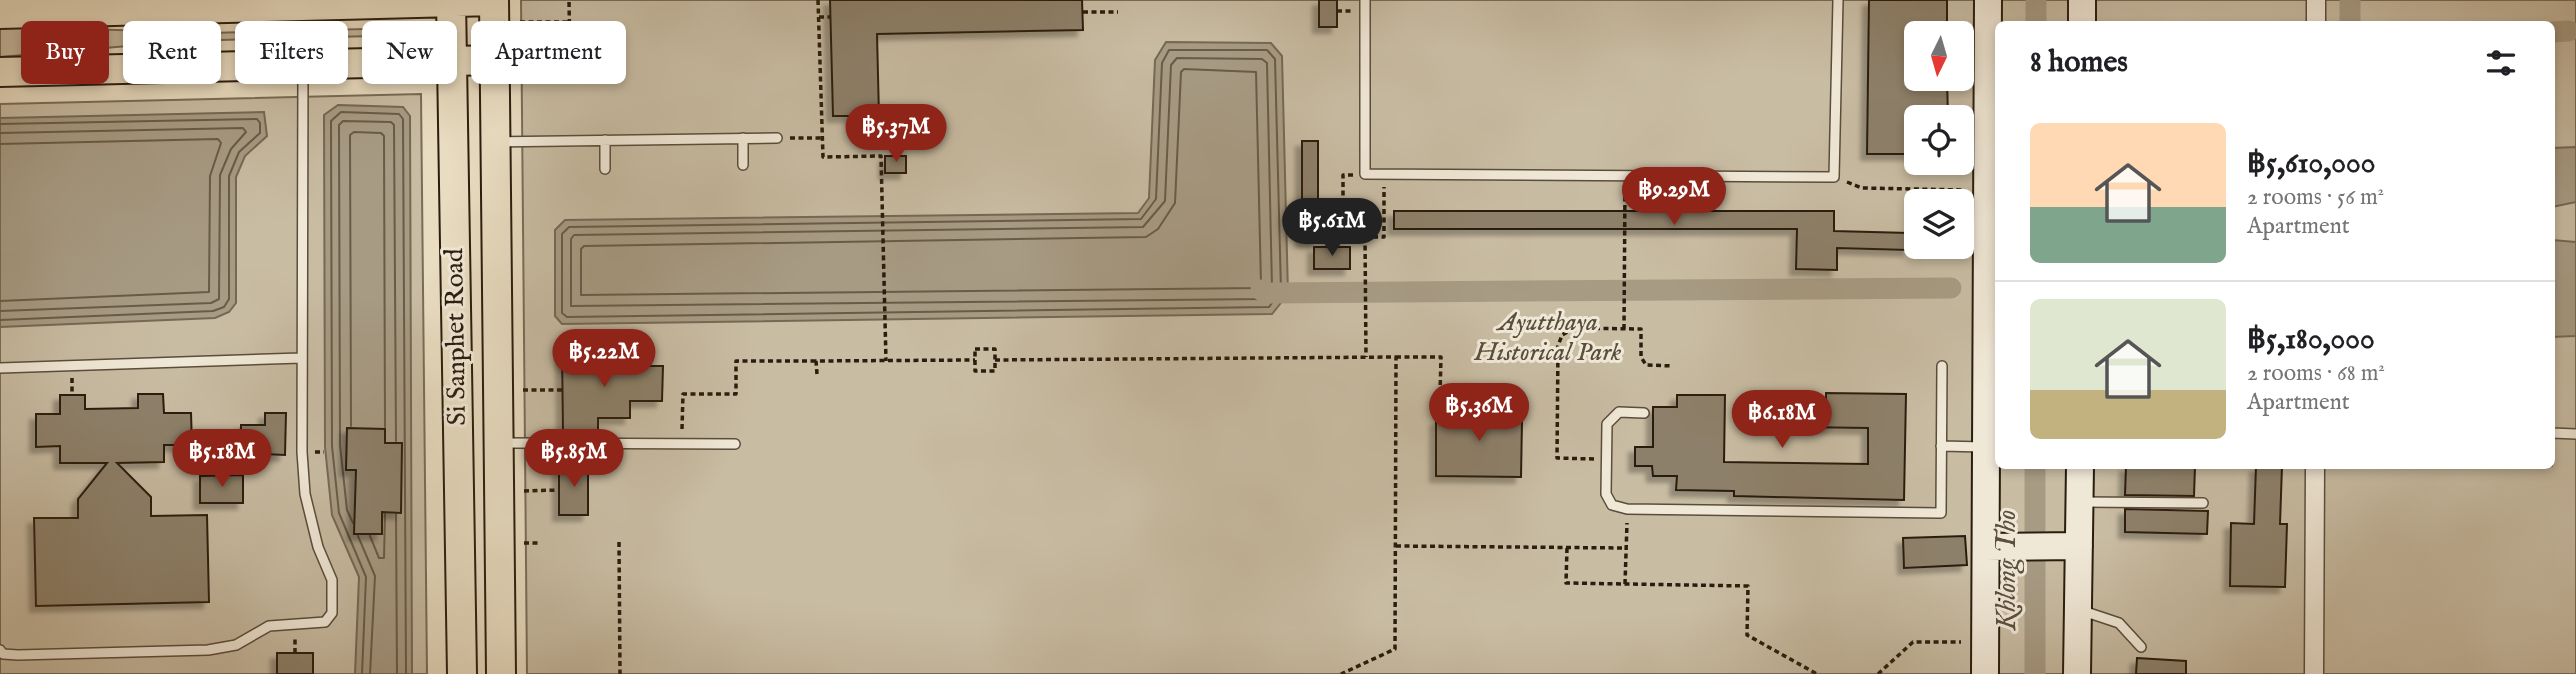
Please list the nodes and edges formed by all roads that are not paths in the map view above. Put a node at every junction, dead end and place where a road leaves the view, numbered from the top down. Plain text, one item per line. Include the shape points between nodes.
1 (1365, 0) edge
2 (1838, 0) edge
3 (1988, 0) edge
4 (2082, 0) edge
5 (2316, 0) edge
6 (451, 1) edge
7 (494, 1) edge
8 (0, 14) edge
9 (451, 21) edge
10 (499, 21) edge
11 (2082, 21) edge
12 (2316, 21) edge
13 (235, 67) edge
14 (0, 72) edge
15 (303, 84) edge
16 (452, 84) edge
17 (504, 84) edge
18 (743, 138) junction
19 (776, 138) road end
20 (605, 140) junction
21 (496, 142) junction
22 (743, 165) dead end
23 (605, 169) dead end
24 (301, 358) junction
25 (1942, 366) dead end
26 (0, 368) edge
27 (1644, 413) dead end
28 (2555, 433) edge
29 (2576, 434) edge
30 (500, 443) junction
31 (735, 444) dead end
32 (1941, 446) junction
33 (1986, 447) junction
34 (2080, 469) edge
35 (2315, 469) edge
36 (459, 491) junction
37 (501, 491) junction
38 (2080, 502) junction
39 (2203, 503) dead end
40 (1993, 546) junction
41 (2073, 546) junction
42 (460, 584) junction
43 (501, 584) junction
44 (2078, 610) junction
45 (2141, 648) dead end
46 (0, 650) edge
47 (462, 674) edge
48 (501, 674) edge
49 (1985, 674) edge
50 (2077, 674) edge
51 (2314, 674) edge

1 - 2 lane via 1365,174 1834,177
3 - 33 street
4 - 11 street
5 - 12 street
6 - 7 main road
6 - 8 main road
6 - 9 main road, Si Sanphet Road
7 - 10 main road, Si Sanphet Road
13 - 14 main road
15 - 24 lane
16 - 36 main road, Si Sanphet Road
17 - 21 main road, Si Sanphet Road
18 - 19 lane
18 - 20 lane
18 - 22 lane
20 - 21 lane
20 - 23 lane
21 - 30 main road, Si Sanphet Road
24 - 26 lane
24 - 46 lane via 305,494 332,580 332,613 325,622 269,626 236,645 208,650 18,655
25 - 32 lane
27 - 32 lane via 1619,412 1607,424 1606,494 1612,505 1627,509 1941,513
28 - 29 lane
30 - 31 lane
30 - 37 main road, Si Sanphet Road
32 - 33 lane
33 - 40 street
34 - 38 street
35 - 51 street
36 - 37 main road via 471,498 489,498
36 - 42 main road, Si Sanphet Road
37 - 43 main road, Si Sanphet Road
38 - 39 lane
38 - 41 street
40 - 41 street
40 - 49 street
41 - 44 street
42 - 43 main road via 472,576 490,576
42 - 47 main road, Si Sanphet Road
43 - 48 main road, Si Sanphet Road
44 - 45 lane via 2119,623
44 - 50 street

